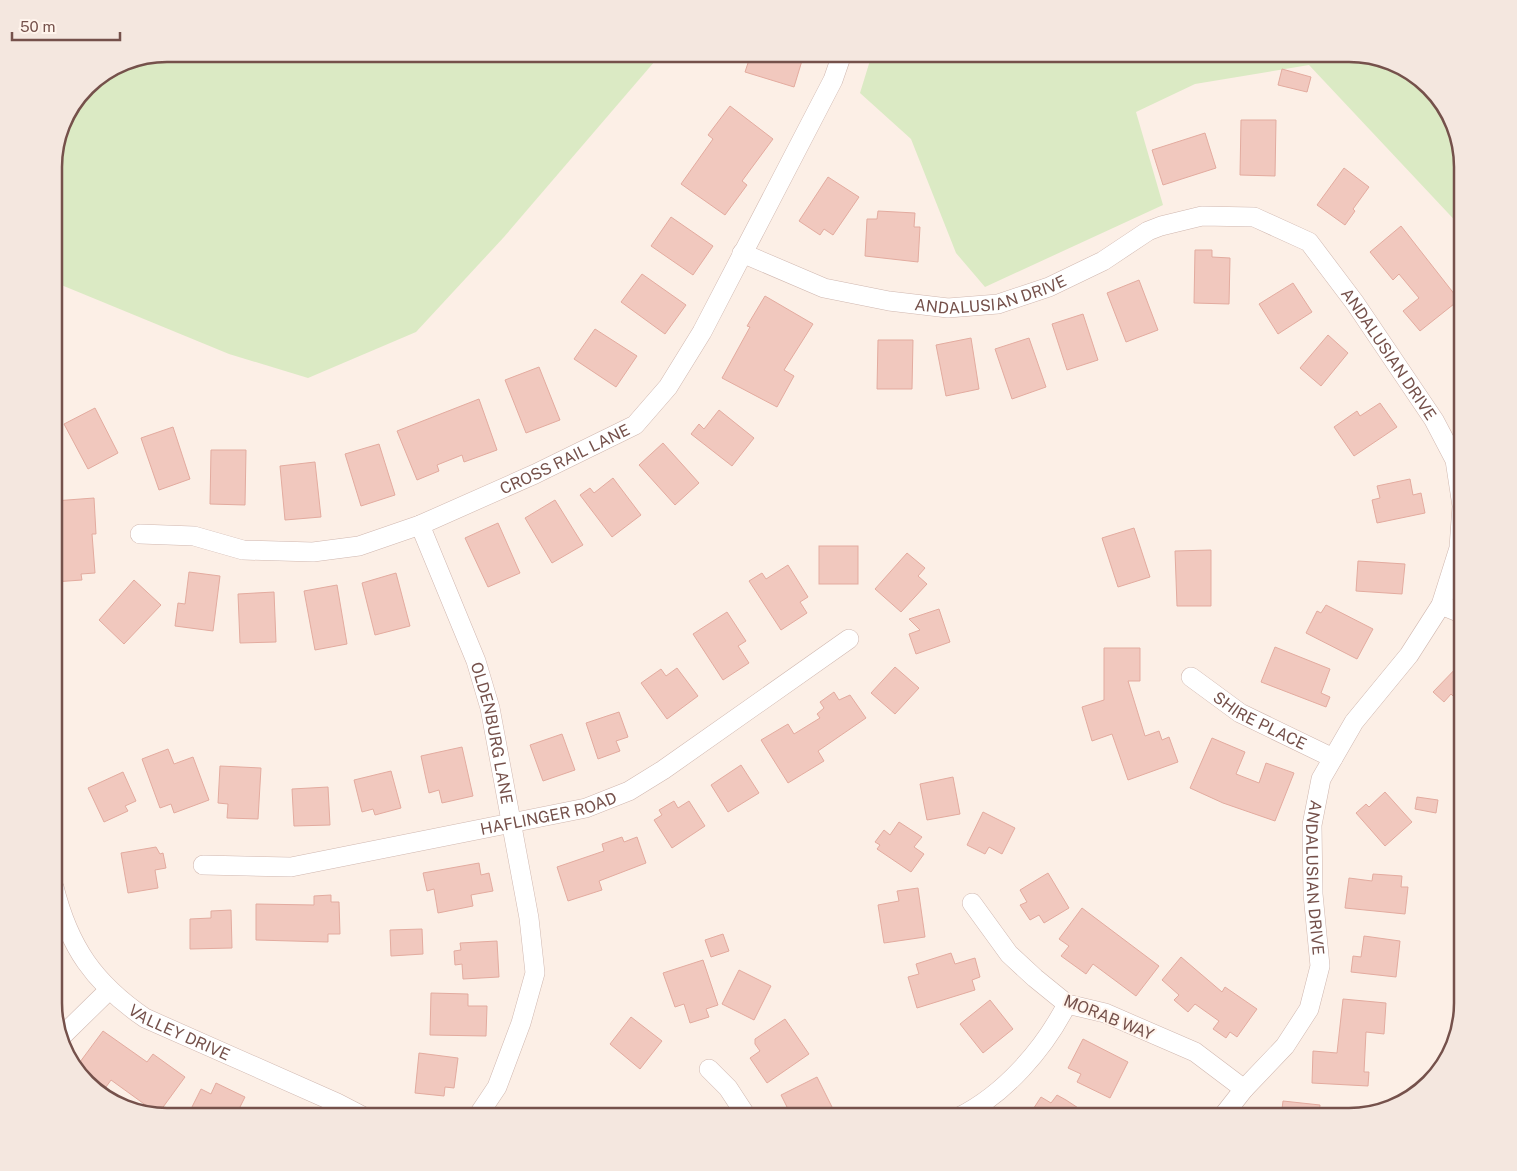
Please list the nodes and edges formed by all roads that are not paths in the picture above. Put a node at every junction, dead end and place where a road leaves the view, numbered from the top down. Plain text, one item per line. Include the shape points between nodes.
1 (839, 62) edge
2 (742, 253) junction
3 (1454, 458) edge
4 (420, 525) junction
5 (140, 534) dead end
6 (1454, 564) edge
7 (1441, 605) junction
8 (1454, 610) edge
9 (849, 640) dead end
10 (1191, 677) dead end
11 (1334, 758) junction
12 (513, 825) junction
13 (203, 865) dead end
14 (972, 903) dead end
15 (63, 913) edge
16 (109, 990) junction
17 (1067, 1004) junction
18 (66, 1031) edge
19 (709, 1069) dead end
20 (1244, 1089) junction
21 (348, 1108) edge
22 (483, 1108) edge
23 (741, 1108) edge
24 (974, 1108) edge
25 (1229, 1108) edge

1 - 2 street, CROSS RAIL LANE via 833,80
2 - 3 street, ANDALUSIAN DRIVE via 824,288 889,302 948,308 998,304 1049,287 1103,261 1148,231 1202,216 1254,217 1309,242 1405,375
2 - 4 street, CROSS RAIL LANE via 702,332 668,388 635,425
4 - 5 street, CROSS RAIL LANE via 359,546 312,552 242,550 194,536
4 - 12 street, OLDENBURG LANE via 476,661 490,708
6 - 7 street, ANDALUSIAN DRIVE
7 - 8 street
7 - 11 street, ANDALUSIAN DRIVE via 1409,655 1354,722
9 - 12 street, HAFLINGER ROAD via 629,791 586,808
10 - 11 street, SHIRE PLACE via 1240,713
11 - 20 street, ANDALUSIAN DRIVE via 1321,779 1312,825 1313,894 1320,966 1309,1009 1285,1046
12 - 13 street, HAFLINGER ROAD via 291,867
12 - 22 street, OLDENBURG LANE via 529,918 534,973 521,1023 497,1087
14 - 17 street, MORAB WAY via 1010,954
15 - 16 street, VALLEY DRIVE via 88,967
16 - 18 street
16 - 21 street, VALLEY DRIVE via 145,1018
17 - 20 street, MORAB WAY via 1105,1013 1195,1052
17 - 24 street via 1054,1029 1034,1055 986,1101
19 - 23 street via 728,1088
20 - 25 street, ANDALUSIAN DRIVE

